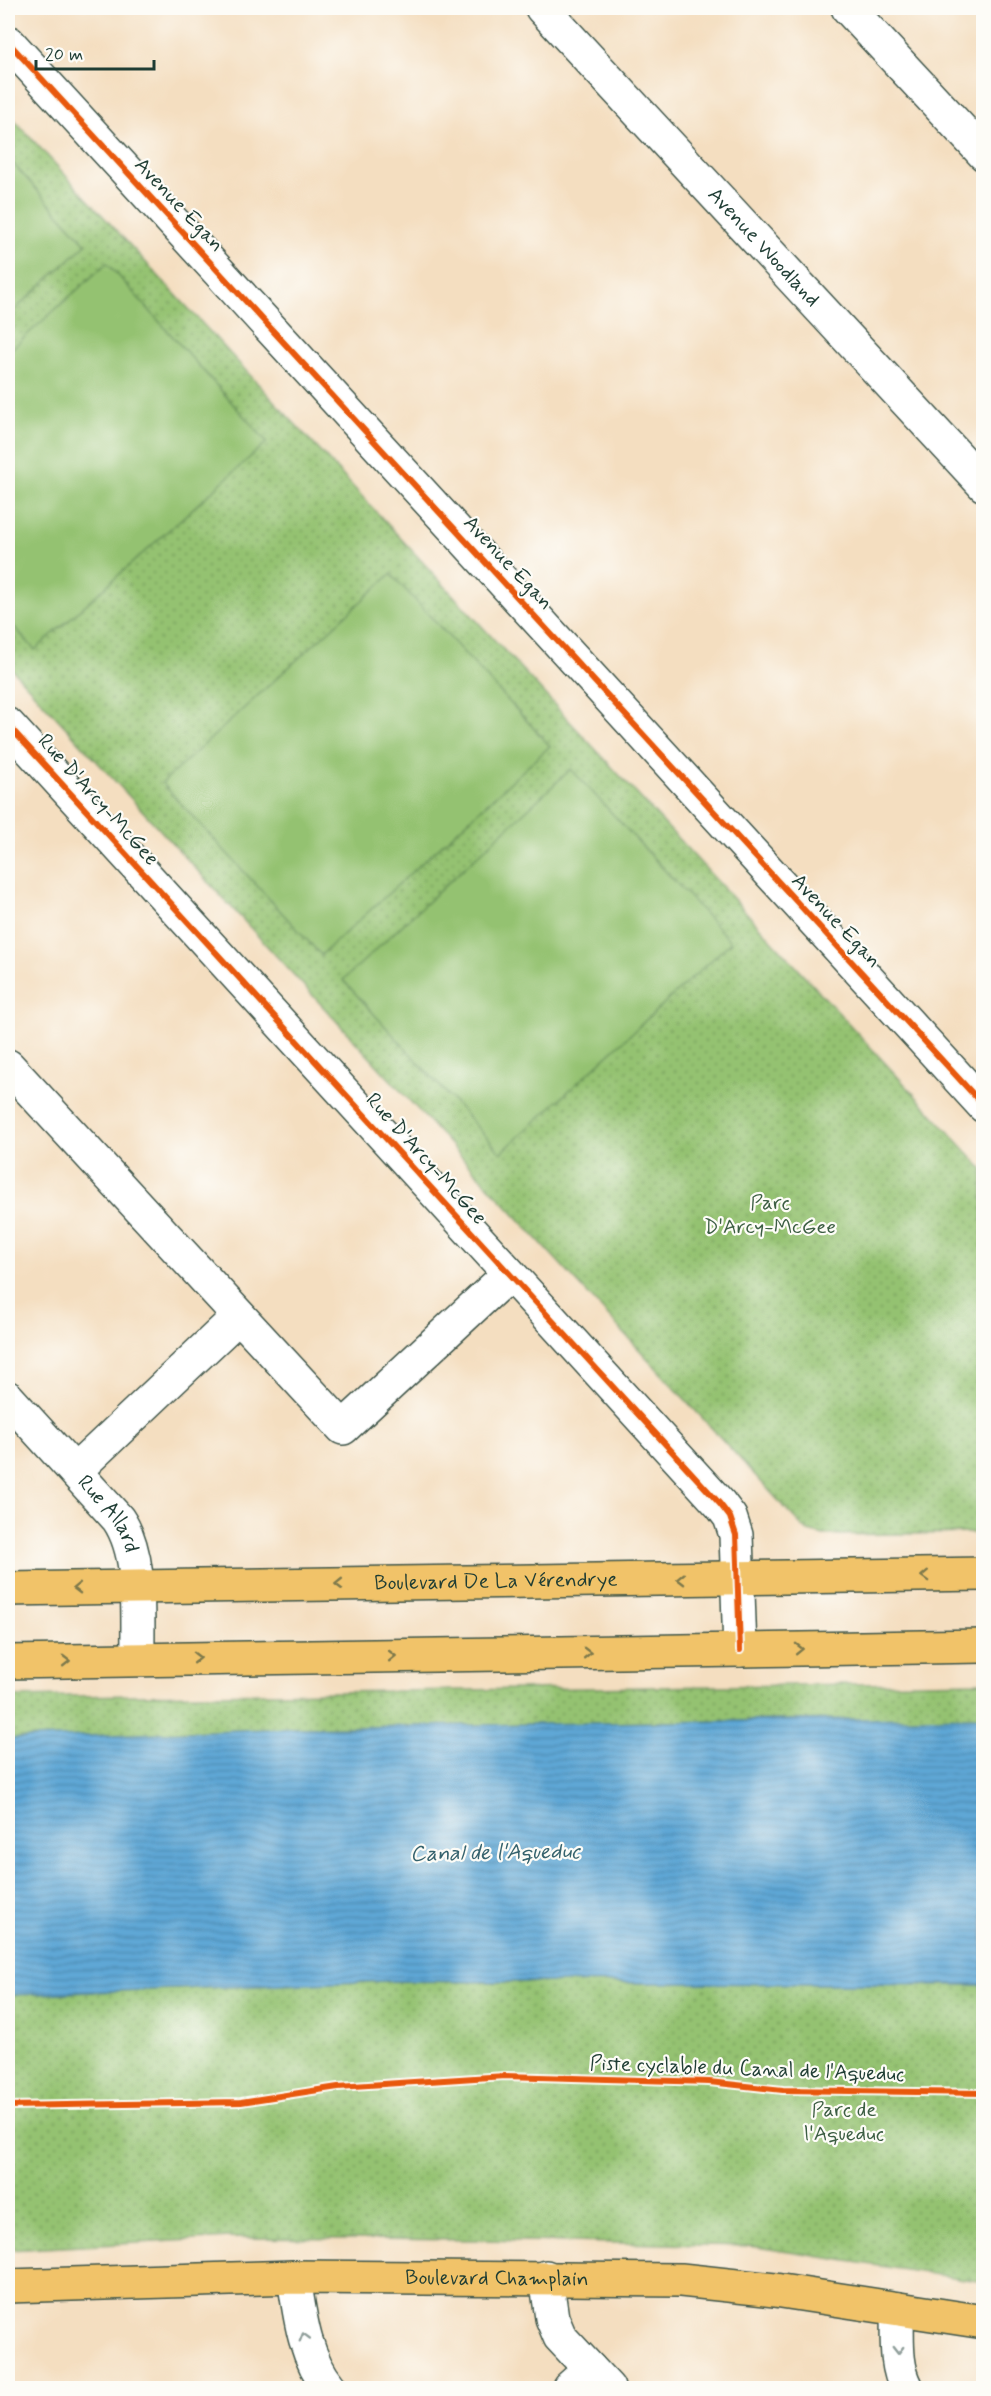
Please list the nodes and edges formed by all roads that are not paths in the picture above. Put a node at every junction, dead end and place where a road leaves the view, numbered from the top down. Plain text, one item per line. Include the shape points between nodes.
1 (542, 8) edge
2 (848, 8) edge
3 (8, 42) edge
4 (984, 154) edge
5 (984, 485) edge
6 (8, 725) edge
7 (8, 1066) edge
8 (984, 1106) edge
9 (509, 1274) junction
10 (239, 1316) junction
11 (8, 1398) edge
12 (75, 1471) junction
13 (984, 1574) edge
14 (739, 1578) junction
15 (136, 1587) junction
16 (8, 1588) edge
17 (984, 1646) edge
18 (740, 1650) junction
19 (138, 1659) junction
20 (8, 1662) edge
21 (294, 2277) junction
22 (546, 2277) junction
23 (8, 2286) edge
24 (897, 2310) junction
25 (984, 2322) edge
26 (589, 2382) edge
27 (330, 2388) edge
28 (907, 2388) edge

1 - 5 street, Avenue Woodland
2 - 4 street
3 - 8 street, Avenue Egan
6 - 9 street, Rue D'Arcy-McGee
7 - 10 street
9 - 10 street via 343,1428
9 - 14 street, Rue D'Arcy-McGee via 730,1517 736,1535
10 - 12 street
11 - 12 street, Rue Allard
12 - 15 street, Rue Allard via 129,1537
13 -> 14 main road, Boulevard De La Vérendrye
14 -> 15 main road, Boulevard De La Vérendrye
14 - 18 street, Rue D'Arcy-McGee
15 -> 16 main road, Boulevard De La Vérendrye
15 - 19 street, Rue Allard
18 -> 17 main road
19 -> 18 main road
20 -> 19 main road
21 - 22 main road, Boulevard Champlain
21 - 23 main road, Boulevard Champlain
27 -> 21 street via 309,2355
22 - 24 main road, Boulevard Champlain via 728,2283
22 - 26 street via 555,2326
24 - 25 main road, Boulevard Champlain
24 -> 28 street via 897,2359

